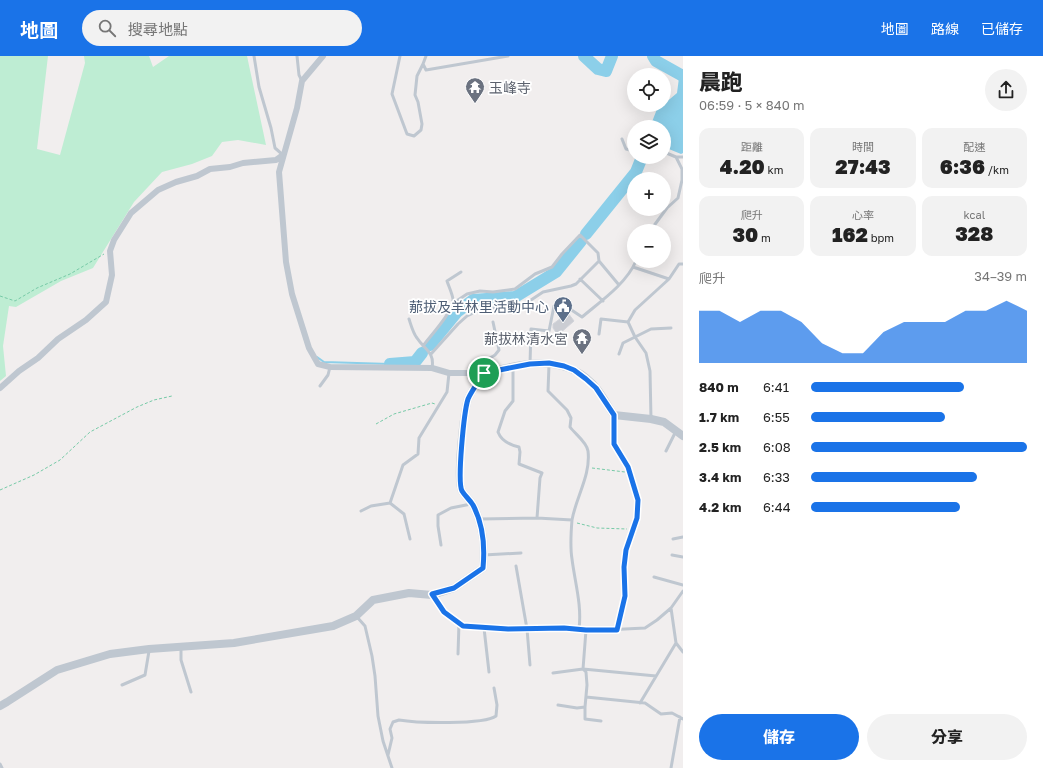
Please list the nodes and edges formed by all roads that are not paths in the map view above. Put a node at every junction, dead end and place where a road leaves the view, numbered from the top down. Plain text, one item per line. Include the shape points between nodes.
1 (254, 56) edge
2 (297, 56) edge
3 (323, 56) edge
4 (400, 56) edge
5 (426, 56) edge
6 (508, 56) edge
7 (423, 64) junction
8 (302, 81) junction
9 (622, 140) dead end
10 (627, 149) edge
11 (283, 155) junction
12 (671, 155) edge
13 (676, 157) junction
14 (683, 157) edge
15 (678, 198) junction
16 (683, 200) edge
17 (655, 224) edge
18 (599, 262) junction
19 (683, 264) edge
20 (632, 268) edge
21 (636, 268) edge
22 (461, 272) dead end
23 (580, 279) junction
24 (670, 279) junction
25 (619, 285) junction
26 (603, 300) junction
27 (452, 304) junction
28 (409, 319) dead end
29 (493, 322) dead end
30 (628, 322) junction
31 (671, 328) dead end
32 (599, 334) dead end
33 (636, 337) junction
34 (423, 346) junction
35 (431, 354) junction
36 (619, 354) dead end
37 (549, 363) junction
38 (530, 364) junction
39 (330, 367) junction
40 (513, 367) junction
41 (432, 368) junction
42 (484, 373) junction
43 (449, 374) junction
44 (465, 374) junction
45 (320, 386) dead end
46 (0, 388) edge
47 (614, 415) junction
48 (651, 419) junction
49 (680, 433) edge
50 (666, 451) dead end
51 (390, 503) junction
52 (472, 503) junction
53 (361, 511) dead end
54 (537, 518) junction
55 (479, 519) junction
56 (572, 521) junction
57 (683, 537) edge
58 (410, 539) dead end
59 (673, 539) dead end
60 (441, 545) dead end
61 (522, 553) dead end
62 (672, 555) dead end
63 (484, 556) junction
64 (683, 557) edge
65 (516, 566) dead end
66 (654, 578) dead end
67 (683, 585) edge
68 (683, 591) edge
69 (432, 594) junction
70 (671, 608) junction
71 (356, 616) junction
72 (459, 623) junction
73 (484, 628) junction
74 (527, 629) junction
75 (578, 629) junction
76 (586, 630) junction
77 (617, 630) junction
78 (676, 643) junction
79 (182, 647) junction
80 (149, 649) junction
81 (683, 652) edge
82 (458, 654) dead end
83 (530, 665) dead end
84 (583, 669) junction
85 (489, 672) dead end
86 (553, 673) dead end
87 (656, 676) junction
88 (122, 685) dead end
89 (494, 688) dead end
90 (191, 692) dead end
91 (586, 697) junction
92 (640, 703) junction
93 (558, 705) dead end
94 (0, 706) edge
95 (585, 707) junction
96 (681, 718) edge
97 (600, 721) dead end
98 (388, 755) junction
99 (0, 764) edge
100 (2, 768) edge
101 (392, 768) edge
102 (671, 768) edge

1 - 11 lane via 259,87 272,128 275,148
2 - 8 lane
3 - 8 street
4 - 7 lane via 392,94 407,134 414,136 421,130 422,124 415,95 417,76
5 - 7 lane
6 - 7 lane via 426,70
8 - 11 street
9 - 10 lane
11 - 39 street via 279,172 286,262 292,294 309,348 318,364
11 - 46 street via 276,160 210,169 158,190 131,213 114,240 110,251 112,275 106,302
12 - 13 lane
13 - 14 lane
13 - 15 lane via 682,170
15 - 16 lane
15 - 17 lane via 666,208
18 - 23 lane
18 - 25 lane
18 - 27 lane via 598,253 580,235 552,267 535,274 515,289 467,294
19 - 24 lane via 679,264
20 - 25 lane
21 - 24 lane
22 - 27 lane via 447,281 453,299
23 - 26 lane
23 - 35 lane via 576,284 543,292 528,302 508,307 484,308 467,316
24 - 30 lane via 635,310
25 - 26 lane
26 - 38 lane via 582,317 570,309 554,306 549,331 531,329
27 - 34 lane via 450,311
28 - 34 lane via 416,337
29 - 44 lane via 499,350
30 - 32 lane via 600,319
30 - 33 lane
31 - 33 lane via 651,329
33 - 36 lane via 623,343
33 - 48 lane via 646,353 650,371
34 - 35 lane
35 - 41 lane
37 - 38 street
37 - 47 street via 574,370 586,379 596,388
37 - 56 lane via 548,391 566,410 571,418 570,427 588,450 588,467
38 - 40 street
39 - 41 street
39 - 45 lane via 328,376
40 - 42 street
40 - 54 lane via 513,401 505,411 498,432 511,445 519,447 519,464 542,472
41 - 43 street
42 - 44 street
42 - 52 street via 468,400 464,427 460,481 462,490
43 - 44 street
43 - 51 lane via 447,392 419,438 418,454 403,465
47 - 48 street
47 - 77 lane via 614,444 628,467 638,500 637,518 626,550 625,596
48 - 49 street via 664,422
49 - 50 lane
51 - 53 lane via 371,506
51 - 58 lane via 404,514
52 - 55 street
52 - 60 lane via 451,508 438,515
54 - 55 lane
54 - 56 lane
55 - 63 street
56 - 75 lane via 572,559 578,588 580,618
57 - 59 lane
61 - 63 lane
62 - 64 lane
63 - 69 street via 483,568 454,588
65 - 74 lane
66 - 67 lane
68 - 70 lane
69 - 71 street via 410,593 373,600
69 - 72 lane via 444,612
70 - 77 lane via 645,628
70 - 78 lane
71 - 79 street via 333,626 234,643
71 - 98 lane via 365,626 372,656 378,716
72 - 73 lane via 463,626
72 - 82 lane
73 - 74 lane
73 - 85 lane
74 - 75 lane
74 - 83 lane
75 - 76 lane
76 - 77 lane
76 - 84 lane
78 - 81 lane
78 - 87 lane
79 - 80 street
79 - 90 lane via 181,660
80 - 88 lane via 145,674
80 - 94 street via 110,654 57,670
84 - 86 lane
84 - 87 lane
84 - 91 lane via 586,672
87 - 92 lane
89 - 98 lane via 497,706 494,718 438,723 399,720 393,722
91 - 92 lane
91 - 95 lane
92 - 96 lane via 645,703 661,714 672,713
93 - 95 lane
95 - 97 lane via 585,720
96 - 102 lane
98 - 101 lane
99 - 100 lane

